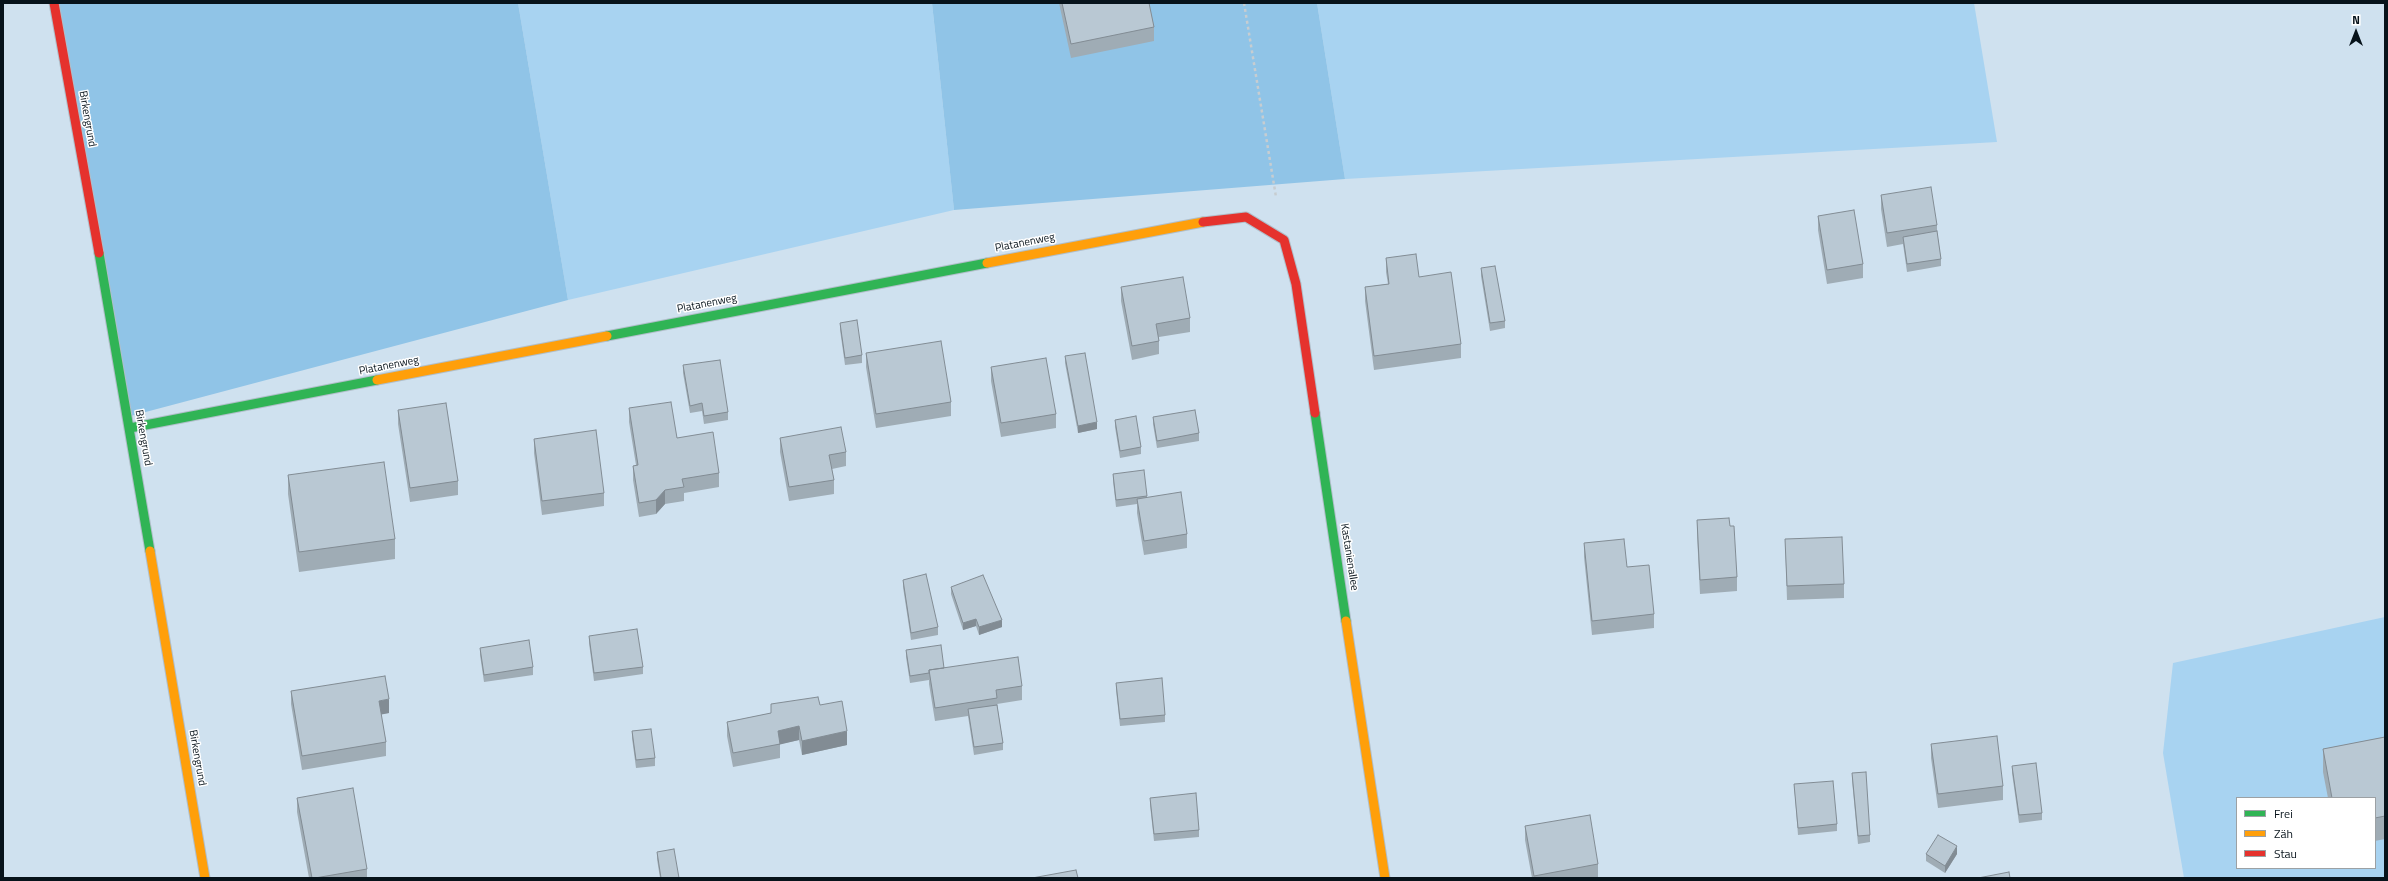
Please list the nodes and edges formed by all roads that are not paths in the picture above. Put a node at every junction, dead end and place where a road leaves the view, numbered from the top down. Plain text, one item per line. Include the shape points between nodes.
1 (54, 3) edge
2 (1284, 240) joint
3 (130, 428) junction
4 (205, 878) edge
5 (1385, 878) edge

1 - 3 street, Birkengrund
2 - 3 street, Platanenweg via 1246,217 1194,223
2 - 5 street, Kastanienallee via 1296,284
3 - 4 street, Birkengrund

